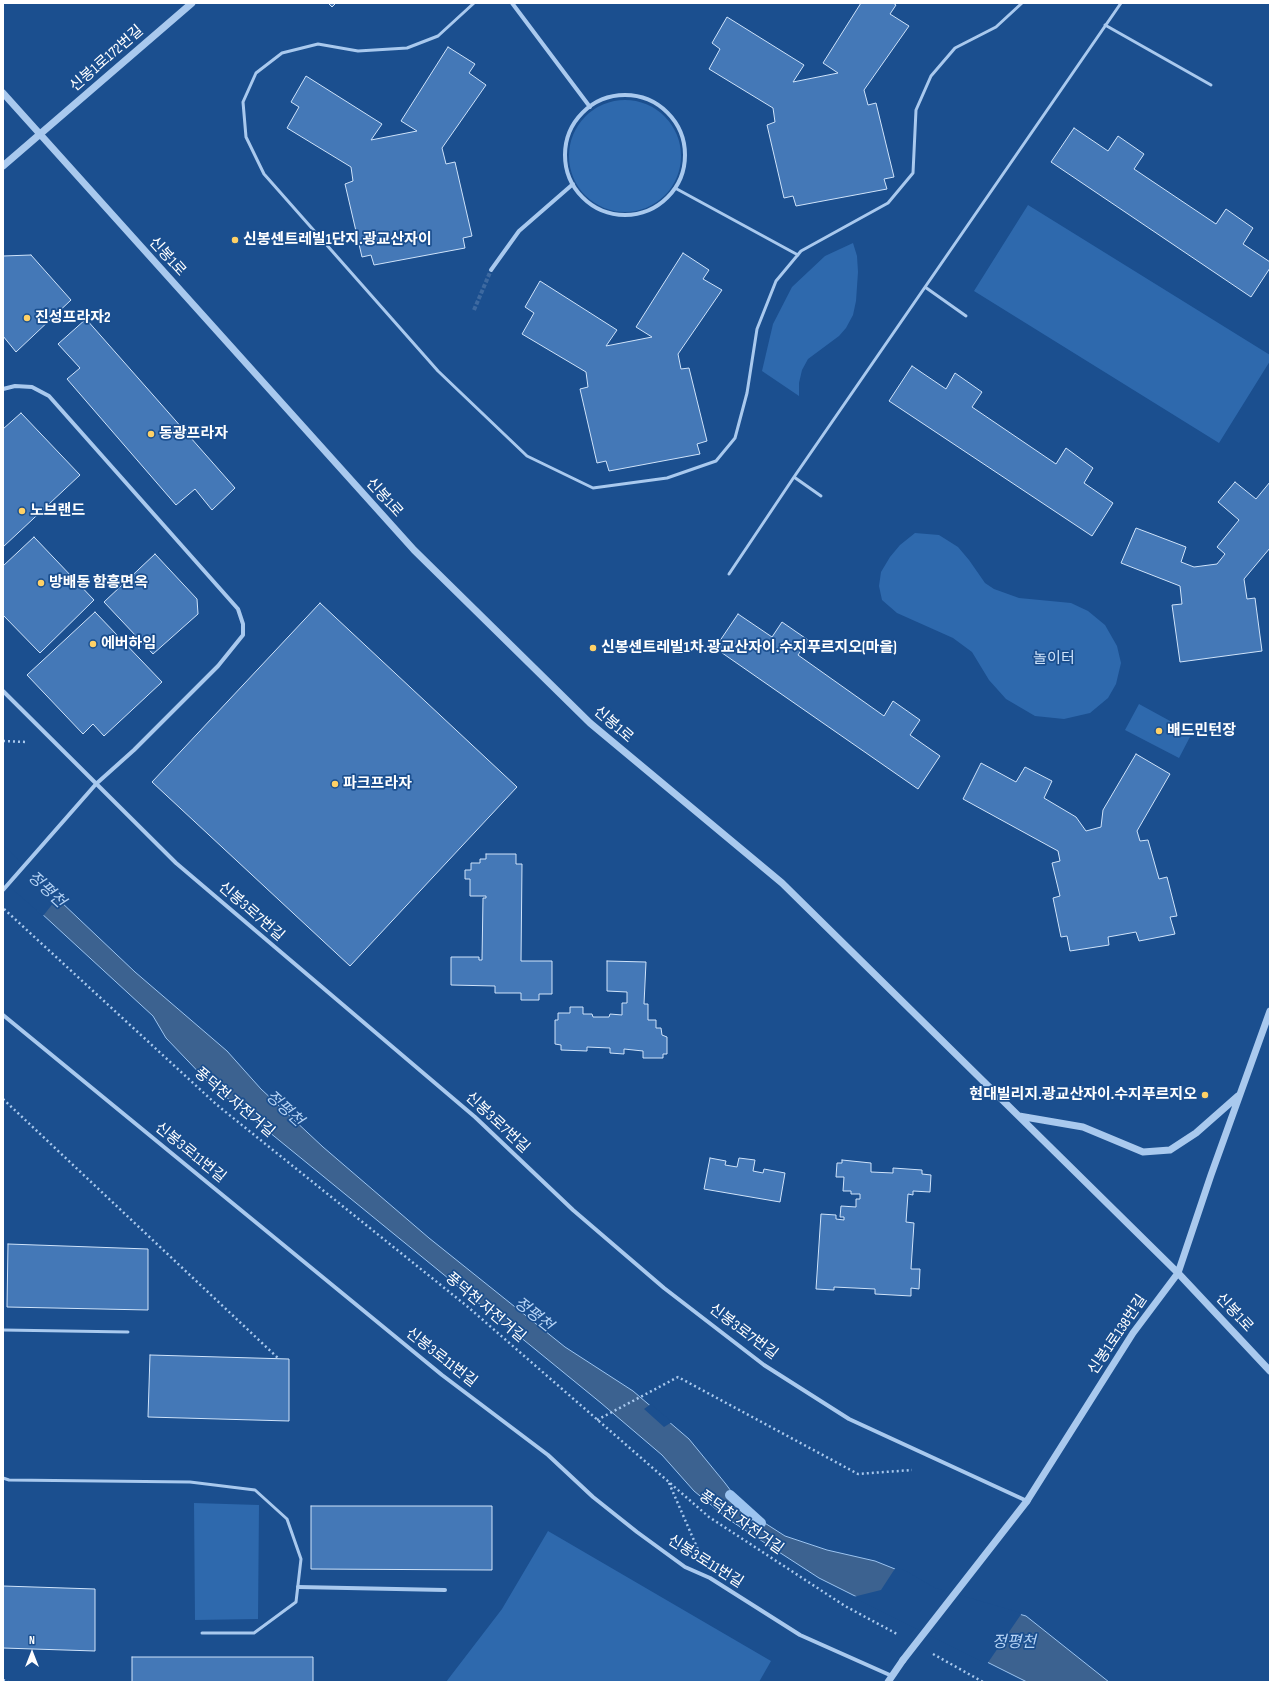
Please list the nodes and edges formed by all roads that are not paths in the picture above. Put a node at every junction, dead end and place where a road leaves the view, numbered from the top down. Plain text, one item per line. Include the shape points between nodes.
1 (192, 3) edge
2 (474, 3) edge
3 (512, 3) edge
4 (1022, 3) edge
5 (1121, 3) edge
6 (1105, 25) junction
7 (1211, 85) dead end
8 (3, 93) edge
9 (590, 107) junction
10 (40, 134) junction
11 (3, 166) edge
12 (573, 184) junction
13 (675, 188) junction
14 (798, 255) junction
15 (491, 270) tunnel mouth
16 (925, 287) junction
17 (966, 316) dead end
18 (3, 389) edge
19 (794, 477) junction
20 (821, 496) dead end
21 (729, 574) dead end
22 (3, 691) edge
23 (96, 784) junction
24 (3, 890) edge
25 (1270, 1011) edge
26 (3, 1015) edge
27 (1240, 1095) junction
28 (1019, 1116) junction
29 (1178, 1273) junction
30 (3, 1330) edge
31 (128, 1332) dead end
32 (1270, 1371) edge
33 (3, 1478) edge
34 (1027, 1501) junction
35 (298, 1588) junction
36 (445, 1590) dead end
37 (202, 1633) dead end
38 (890, 1679) edge

1 - 10 street, 신봉1로172번길
2 - 14 lane via 438,36 407,48 358,51 318,44 282,53 256,73 243,102 246,137 264,174 438,371 527,456 593,488 667,478 716,461 735,438 747,392 757,329 776,281
3 - 9 street
4 - 14 lane via 996,27 955,48 931,76 916,110 913,173 888,203
5 - 6 lane
6 - 7 lane
6 - 16 lane
8 - 10 street, 신봉1로
9 - 12 street via 576,120 568,137 565,156 568,174
9 - 13 street via 608,98 629,95 650,100 666,112 679,128 685,148 684,169
10 - 11 street, 신봉1로172번길
10 - 28 street, 신봉1로 via 414,550 590,723 782,883
12 - 13 street via 590,204 607,212 626,215 644,212 661,203
12 - 15 street via 519,231
13 - 14 lane
16 - 17 lane
16 - 19 lane
18 - 23 street via 15,386 32,387 49,396 238,609 243,624 243,635 218,666
19 - 20 lane
19 - 21 lane
22 - 23 street, 신봉3로7번길
23 - 24 street
23 - 34 street, 신봉3로7번길 via 176,863 475,1117 573,1210 664,1288 764,1365 849,1419
25 - 27 street, 신봉1로138번길
26 - 38 street, 신봉3로11번길 via 442,1375 548,1455 593,1497 685,1567 710,1578 800,1635
27 - 28 street via 1196,1133 1170,1150 1143,1152 1083,1128
27 - 29 street, 신봉1로138번길
28 - 29 street, 신봉1로
29 - 32 street, 신봉1로
29 - 34 street, 신봉1로138번길 via 1133,1333
30 - 31 lane
33 - 35 lane via 190,1482 254,1490 287,1519 301,1559
34 - 38 street, 신봉1로138번길, bridge
35 - 36 street
35 - 37 lane via 296,1602 254,1633

